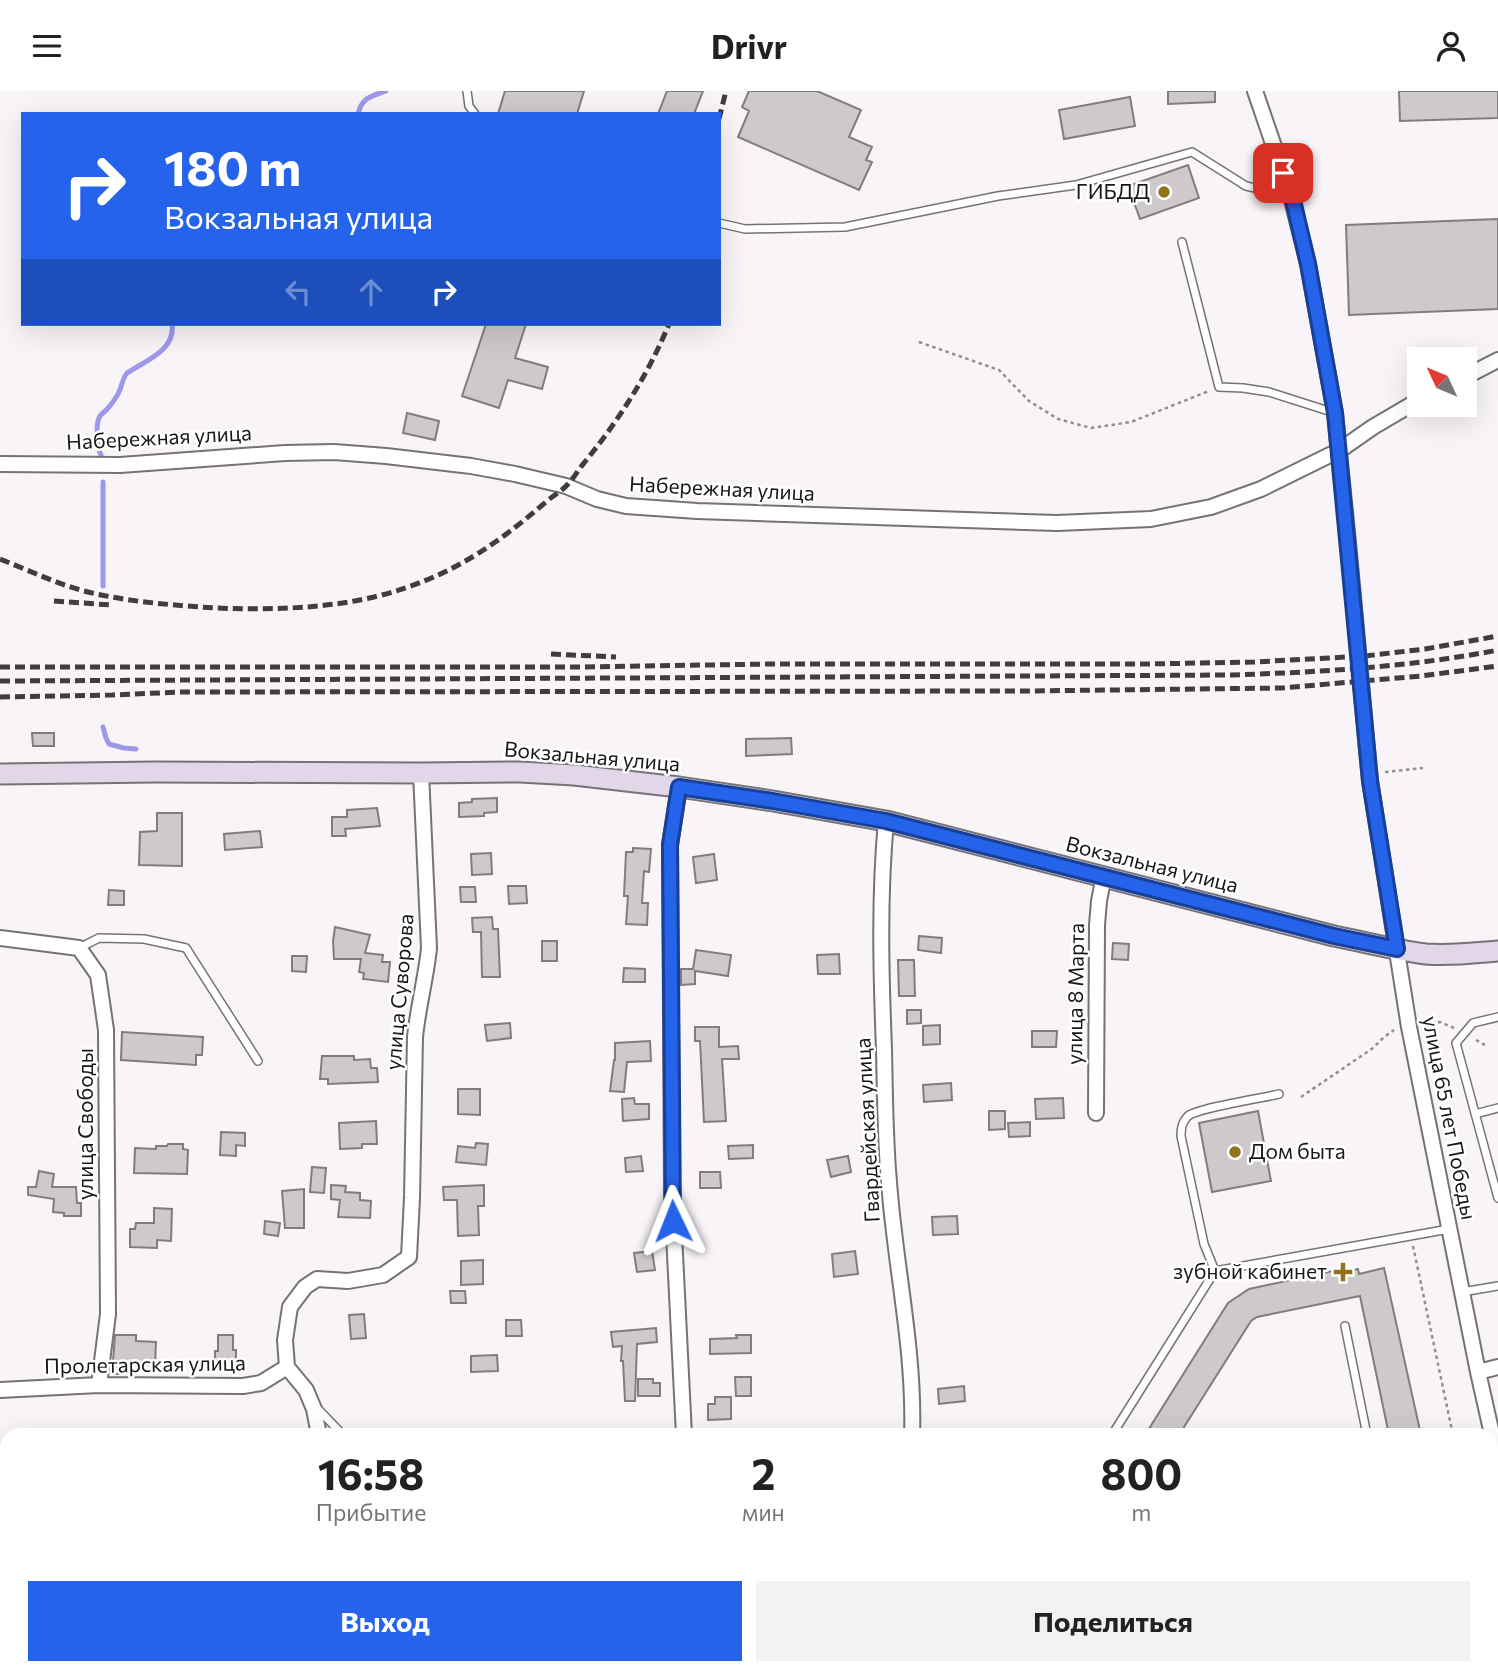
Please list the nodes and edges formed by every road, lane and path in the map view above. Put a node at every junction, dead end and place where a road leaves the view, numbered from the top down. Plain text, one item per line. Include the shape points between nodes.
1 (467, 91) edge
2 (1255, 91) edge
3 (474, 112) edge
4 (1292, 196) junction
5 (721, 223) edge
6 (1182, 242) dead end
7 (919, 342) dead end
8 (1498, 360) edge
9 (1477, 371) edge
10 (1219, 387) junction
11 (1407, 407) edge
12 (1335, 413) junction
13 (1340, 450) junction
14 (0, 464) edge
15 (1423, 768) dead end
16 (421, 773) junction
17 (0, 774) edge
18 (1377, 777) junction
19 (679, 787) junction
20 (886, 821) junction
21 (1104, 876) junction
22 (0, 937) edge
23 (79, 948) junction
24 (1397, 949) junction
25 (1498, 951) edge
26 (1498, 1017) edge
27 (1409, 1027) junction
28 (1465, 1033) junction
29 (1485, 1045) dead end
30 (258, 1062) dead end
31 (1279, 1094) dead end
32 (1301, 1097) dead end
33 (1498, 1108) edge
34 (1096, 1113) dead end
35 (1475, 1114) junction
36 (1498, 1198) edge
37 (1449, 1229) junction
38 (1411, 1236) junction
39 (1215, 1271) junction
40 (1498, 1286) edge
41 (1462, 1292) junction
42 (1345, 1327) dead end
43 (287, 1367) junction
44 (1498, 1367) edge
45 (1478, 1371) junction
46 (99, 1385) junction
47 (0, 1390) edge
48 (311, 1401) junction
49 (318, 1428) edge
50 (336, 1428) edge
51 (684, 1428) edge
52 (912, 1428) edge
53 (1116, 1428) edge
54 (1366, 1428) edge
55 (1452, 1428) edge
56 (1491, 1428) edge

1 - 3 lane
2 - 4 street, улица 65 лет Победы
4 - 5 lane via 1246,186 1192,152 1076,185 845,227 745,229
4 - 12 street, улица 65 лет Победы
6 - 10 lane
7 - 10 path via 999,370 1029,401 1058,419 1091,428 1131,422
8 - 9 street
10 - 12 lane via 1269,392
11 - 13 street, Набережная улица
12 - 13 street, улица 65 лет Победы
13 - 14 street, Набережная улица via 1261,489 1211,507 1151,519 1058,523 626,506 515,474 334,452 120,465
13 - 18 street, улица 65 лет Победы, bridge
15 - 18 path
16 - 17 main road, Вокзальная улица
16 - 19 main road, Вокзальная улица via 520,772
16 - 43 street, улица Суворова via 429,948 415,1037 409,1257 383,1275 348,1281 317,1279 304,1287 290,1307
18 - 24 street, улица 65 лет Победы
19 - 20 main road, Вокзальная улица
19 - 51 street via 670,845 672,1180
20 - 21 main road, Вокзальная улица
20 - 52 street, Гвардейская улица via 880,917 888,1182 910,1367
21 - 24 main road, Вокзальная улица
21 - 34 street, улица 8 Марта via 1097,925
22 - 23 street
23 - 30 lane via 99,938 144,939 186,948
23 - 46 street, улица Свободы via 98,975 106,1030 108,1314
24 - 25 main road, Вокзальная улица via 1462,955
24 - 27 street, улица 65 лет Победы
26 - 28 lane via 1473,1023
27 - 28 path via 1440,1022
27 - 32 path via 1394,1030
27 - 37 street, улица 65 лет Победы
28 - 29 path
28 - 35 lane via 1456,1043
31 - 39 lane via 1195,1112 1183,1122 1181,1136 1204,1244
33 - 35 lane
35 - 36 lane
37 - 38 lane
37 - 41 street, улица 65 лет Победы
38 - 39 lane
38 - 55 path
39 - 53 lane
40 - 41 lane
41 - 45 street, улица 65 лет Победы
42 - 54 lane
43 - 46 street, Пролетарская улица via 261,1383 243,1386
43 - 48 street
44 - 45 street
45 - 56 street, улица 65 лет Победы
46 - 47 street, Пролетарская улица
48 - 49 street
48 - 50 lane

